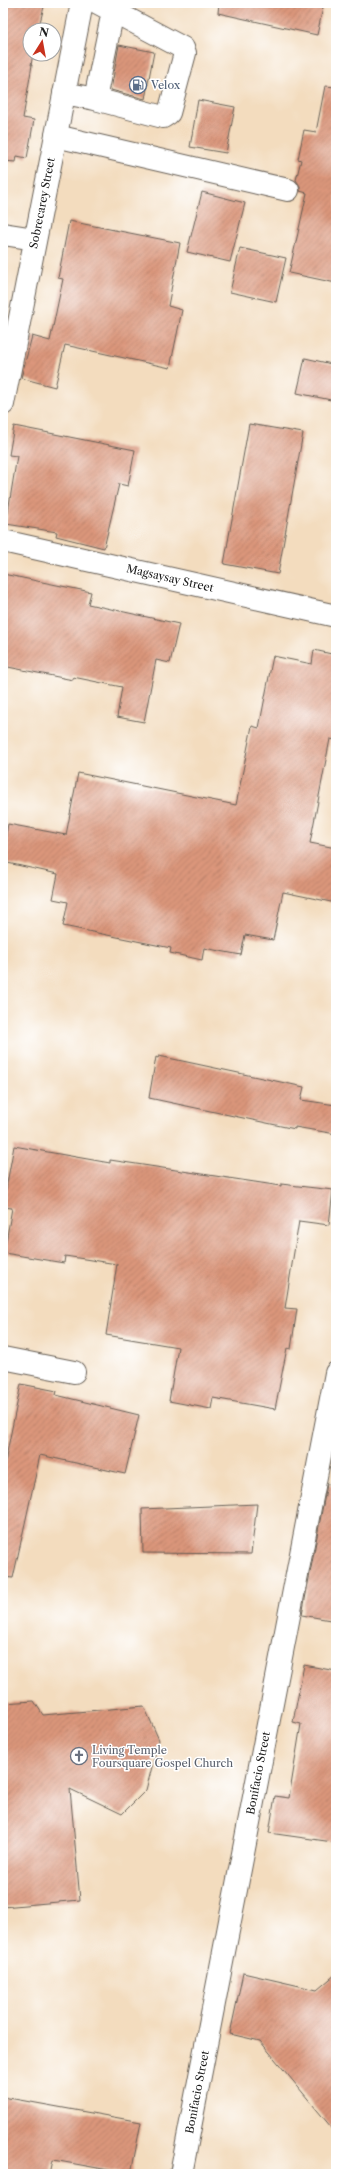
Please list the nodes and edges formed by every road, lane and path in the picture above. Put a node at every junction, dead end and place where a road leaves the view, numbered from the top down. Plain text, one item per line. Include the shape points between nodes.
1 (82, 3) edge
2 (105, 7) edge
3 (64, 93) junction
4 (95, 99) junction
5 (56, 136) junction
6 (288, 190) dead end
7 (3, 234) edge
8 (35, 239) junction
9 (3, 404) edge
10 (3, 541) edge
11 (336, 616) edge
12 (3, 1358) edge
13 (74, 1372) dead end
14 (336, 1373) edge
15 (180, 2174) edge

1 - 3 street, Sobrecarey Street
2 - 4 street
2 - 4 street via 182,46 185,53 169,113 166,116
3 - 4 street
3 - 5 street, Sobrecarey Street
5 - 6 street
5 - 8 street, Sobrecarey Street
7 - 8 street
8 - 9 street, Sobrecarey Street
10 - 11 street, Magsaysay Street
12 - 13 street
14 - 15 street, Bonifacio Street

